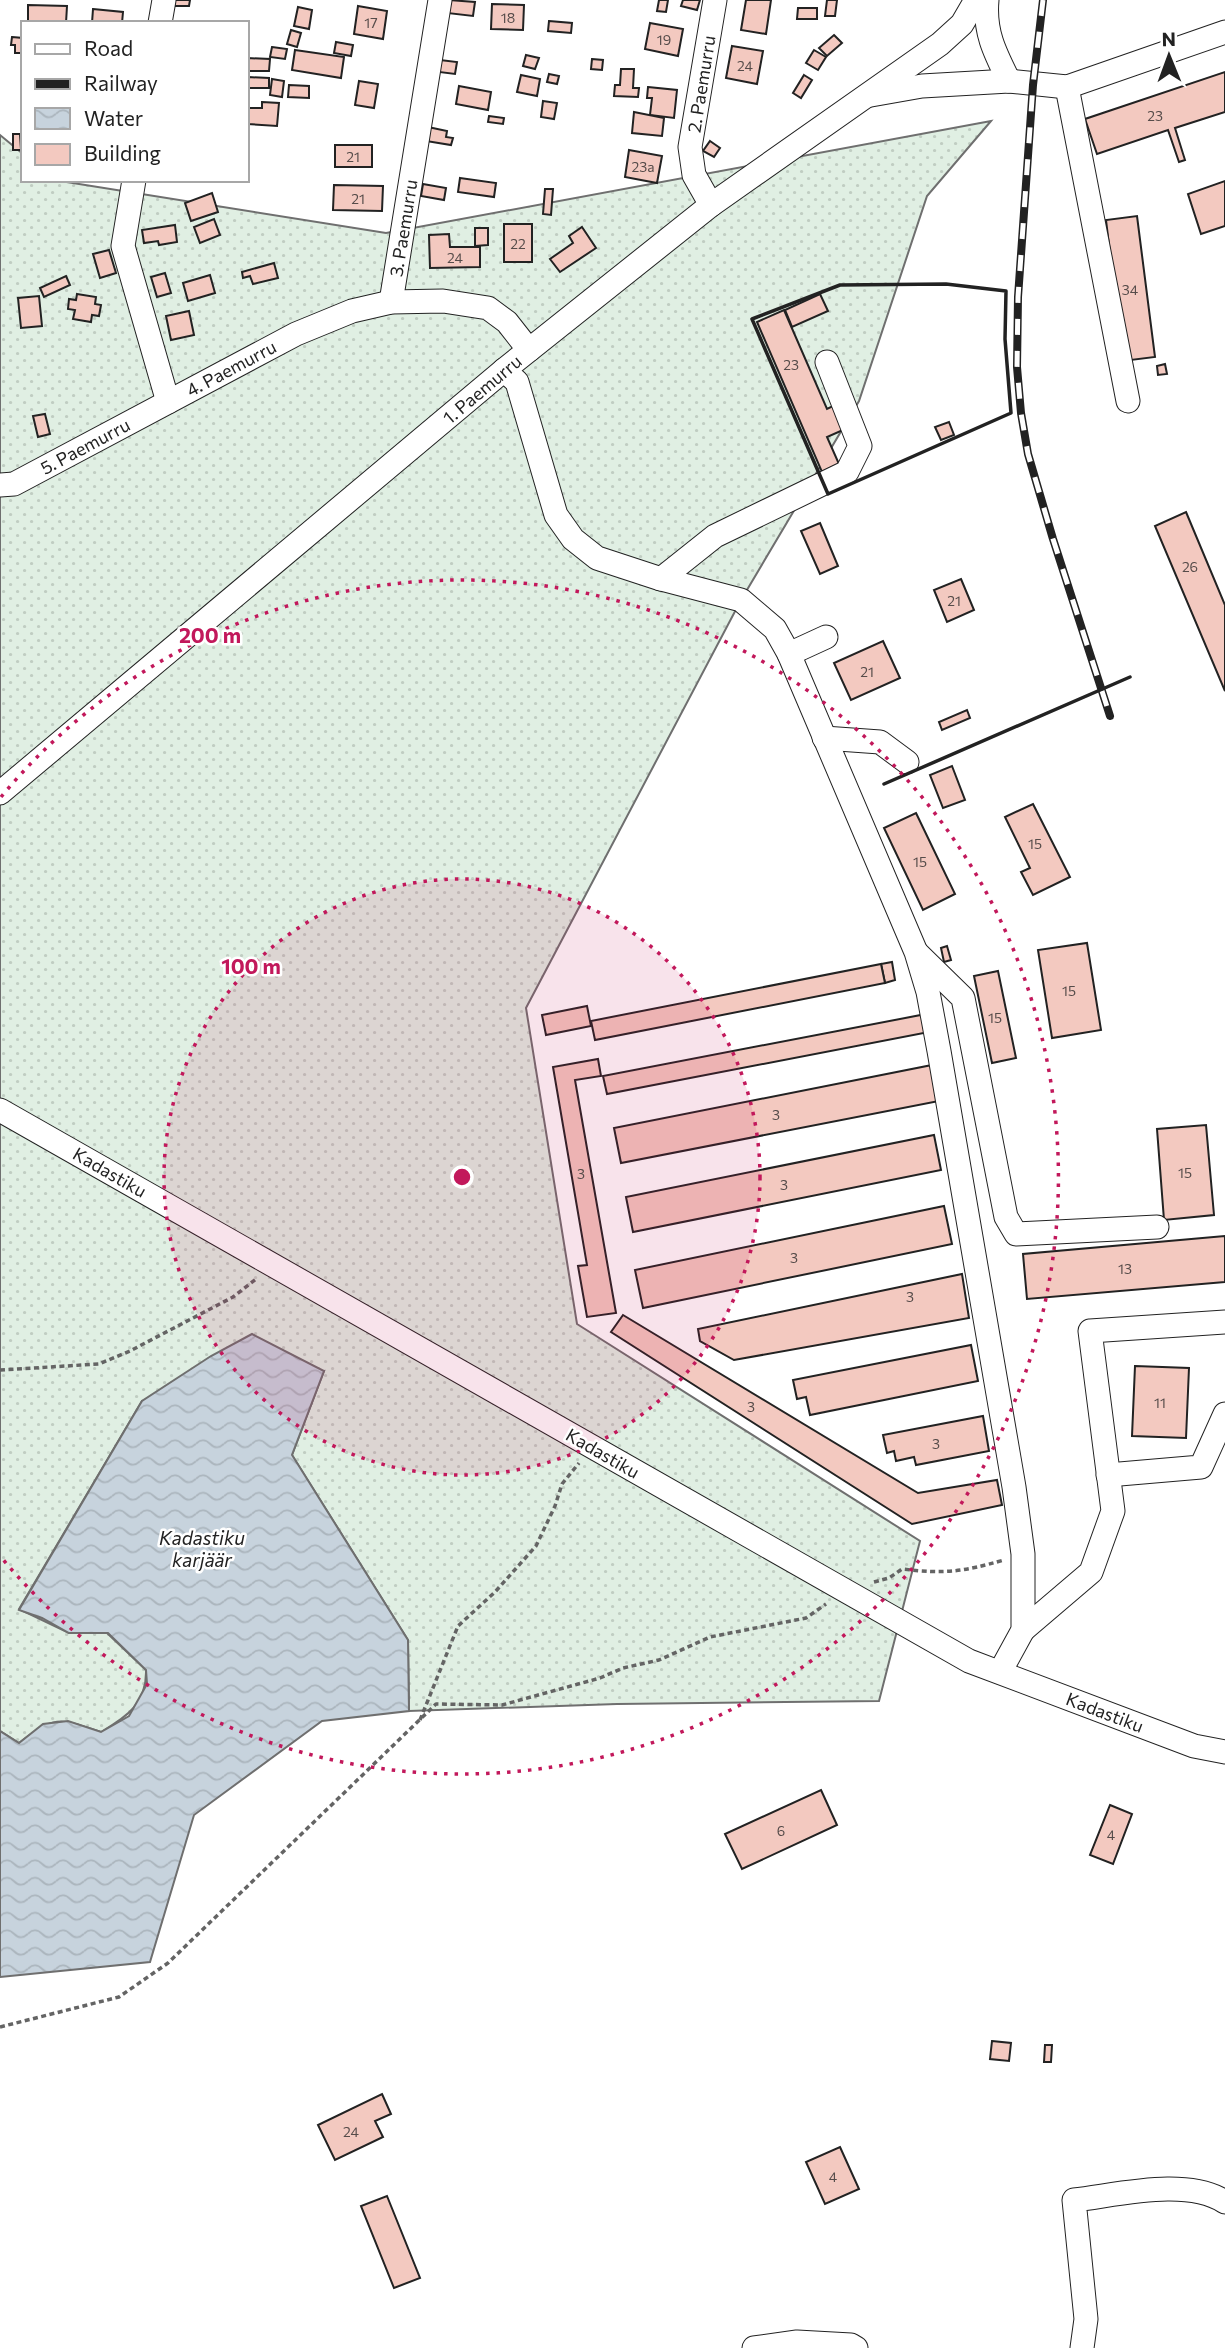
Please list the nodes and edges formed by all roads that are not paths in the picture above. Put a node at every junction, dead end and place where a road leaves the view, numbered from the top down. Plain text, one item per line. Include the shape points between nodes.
1 (164, 0) edge
2 (440, 0) edge
3 (715, 0) edge
4 (976, 0) edge
5 (988, 0) edge
6 (160, 21) edge
7 (1225, 32) edge
8 (1010, 82) junction
9 (1067, 87) junction
10 (861, 97) junction
11 (134, 182) edge
12 (711, 205) junction
13 (391, 302) junction
14 (529, 350) junction
15 (827, 362) dead end
16 (504, 370) junction
17 (1128, 401) dead end
18 (168, 402) junction
19 (0, 485) edge
20 (662, 579) junction
21 (827, 637) dead end
22 (789, 654) junction
23 (824, 738) junction
24 (907, 762) dead end
25 (0, 793) edge
26 (916, 952) junction
27 (0, 1110) edge
28 (1157, 1227) dead end
29 (1225, 1322) edge
30 (1225, 1413) edge
31 (1108, 1475) junction
32 (1023, 1630) junction
33 (1000, 1672) junction
34 (1225, 1752) edge
35 (1225, 2202) edge
36 (754, 2348) edge
37 (856, 2348) edge
38 (1082, 2348) edge

1 - 6 street
2 - 13 street, 3. Paemurru
3 - 12 street, 2. Paemurru via 690,147 694,175
4 - 10 street via 962,24 940,44
5 - 8 street via 985,19
7 - 9 street
8 - 9 street, 1. Paemurru
8 - 10 street, 1. Paemurru via 922,86
9 - 17 street
10 - 12 street, 1. Paemurru
11 - 18 street, 4. Paemurru via 123,246
12 - 14 street, 1. Paemurru
13 - 14 street, 3. Paemurru via 443,301 488,308 507,322
13 - 18 street, 4. Paemurru via 352,311 296,334
14 - 16 street, 1. Paemurru
15 - 20 street via 860,446 847,472 715,536
16 - 20 street via 516,382 556,515 573,539 597,558
16 - 25 street, 1. Paemurru
18 - 19 street, 5. Paemurru via 14,484
20 - 22 street via 741,600 775,629
21 - 22 street
22 - 23 street
23 - 24 street via 880,742
23 - 26 street
26 - 28 street via 963,998 1006,1217 1016,1234
26 - 32 street via 939,1051 1014,1487 1023,1554
27 - 33 street, Kadastiku via 969,1661
29 - 31 street via 1090,1331
30 - 31 street via 1201,1467
31 - 32 street via 1113,1511 1091,1572
32 - 33 street
33 - 34 street, Kadastiku via 1194,1746
35 - 38 street via 1188,2188 1074,2200 1086,2319
36 - 37 street via 797,2342

